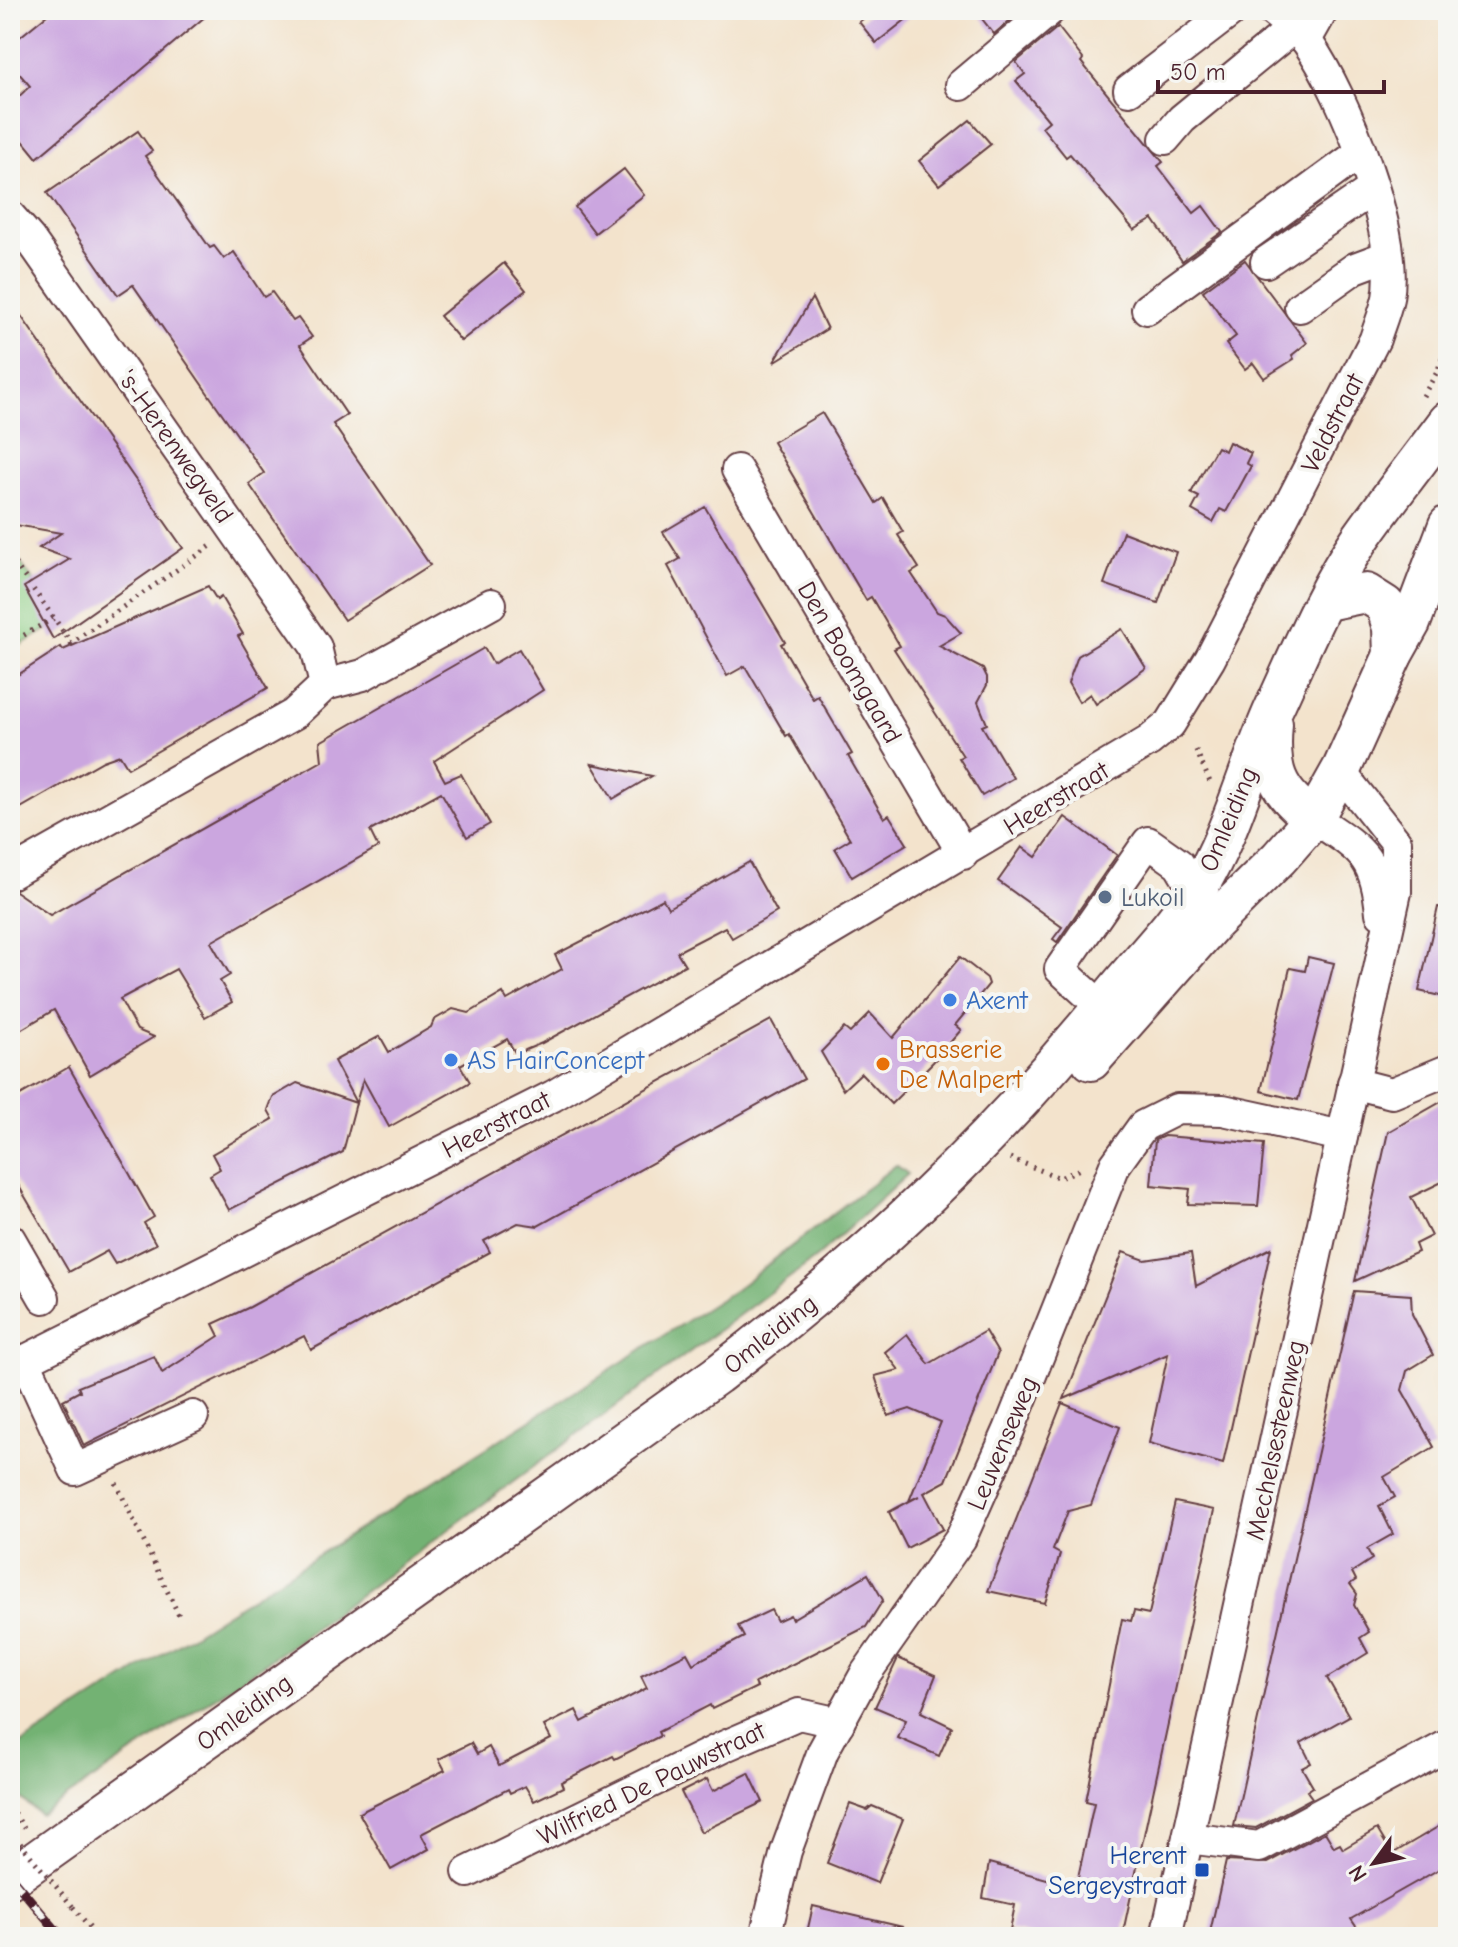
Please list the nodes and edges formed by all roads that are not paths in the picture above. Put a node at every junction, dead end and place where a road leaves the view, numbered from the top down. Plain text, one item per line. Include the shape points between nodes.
1 (1050, 10) edge
2 (1233, 10) edge
3 (1323, 10) edge
4 (1290, 26) edge
5 (961, 85) dead end
6 (1129, 90) dead end
7 (1165, 139) dead end
8 (1360, 153) junction
9 (1373, 189) junction
10 (10, 216) edge
11 (1387, 256) junction
12 (1266, 262) dead end
13 (1300, 307) dead end
14 (1147, 309) dead end
15 (1432, 414) edge
16 (737, 470) dead end
17 (1448, 525) edge
18 (1327, 601) junction
19 (491, 604) dead end
20 (1393, 655) junction
21 (325, 685) junction
22 (1274, 709) junction
23 (1170, 724) joint
24 (1342, 768) junction
25 (1314, 818) junction
26 (963, 854) junction
27 (10, 874) edge
28 (1205, 907) junction
29 (1383, 943) junction
30 (1112, 1017) junction
31 (1448, 1070) edge
32 (1353, 1083) junction
33 (1342, 1136) junction
34 (10, 1239) edge
35 (44, 1298) dead end
36 (18, 1365) edge
37 (193, 1416) dead end
38 (839, 1723) junction
39 (1448, 1745) edge
40 (1188, 1838) junction
41 (468, 1872) dead end
42 (10, 1879) edge
43 (10, 1908) edge
44 (765, 1937) edge
45 (1166, 1937) edge

1 - 5 street
2 - 6 street
3 - 4 street
4 - 7 street
4 - 8 street, Veldstraat via 1341,101
8 - 9 street, Veldstraat
8 - 14 street
9 - 11 street, Veldstraat
9 - 12 street
10 - 21 street, 's-Herenwegveld via 316,647
11 - 13 street via 1355,268
11 - 23 street, Veldstraat via 1388,297 1375,339 1210,659
15 - 18 main road
16 - 26 street, Den Boomgaard
17 - 20 main road via 1411,623
18 - 20 main road via 1366,593 1385,605
18 - 22 main road, Omleiding
19 - 21 street via 363,675
20 - 24 main road
21 - 27 street via 294,714
22 - 25 main road via 1270,758 1278,782
22 - 28 main road, Omleiding via 1244,779
23 - 26 street, Heerstraat
24 - 25 main road, Omleiding
24 - 29 street, Mechelsesteenweg via 1396,842 1396,892
25 - 28 main road, Omleiding via 1279,858
25 - 29 street, Mechelsesteenweg via 1367,858 1378,881
26 - 36 street, Heerstraat via 553,1096
28 - 30 main road, Omleiding
28 - 30 street via 1179,864 1148,842 1060,969
29 - 32 street, Mechelsesteenweg
30 - 42 main road, Omleiding via 962,1166 820,1296
30 - 43 main road, Omleiding via 1005,1157 780,1359
31 - 32 street via 1392,1093
32 - 33 street, Mechelsesteenweg
33 - 38 street, Leuvenseweg via 1223,1110 1177,1109 1143,1126 1115,1165 961,1538 866,1673
33 - 40 street, Mechelsesteenweg
34 - 35 street
36 - 37 street via 75,1470
38 - 41 street, Wilfried De Pauwstraat via 799,1714
38 - 44 street, Leuvenseweg via 823,1751 786,1851
39 - 40 street via 1259,1847
40 - 45 street, Mechelsesteenweg

